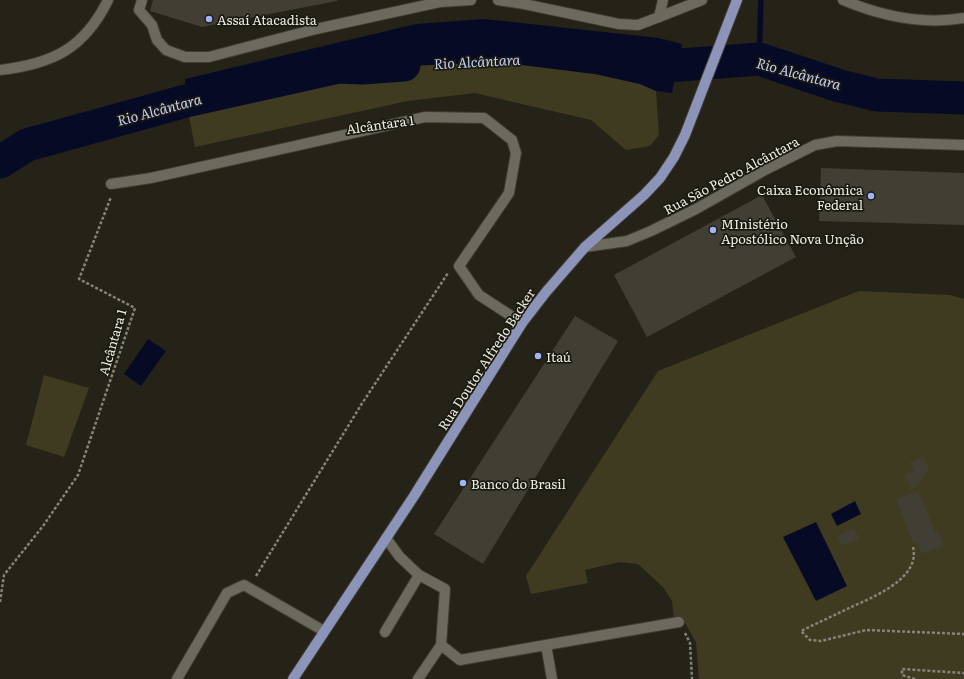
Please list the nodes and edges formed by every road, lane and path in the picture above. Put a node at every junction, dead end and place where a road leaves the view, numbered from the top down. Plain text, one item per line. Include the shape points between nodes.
1 (108, 0) edge
2 (142, 0) edge
3 (471, 0) edge
4 (498, 0) edge
5 (664, 0) edge
6 (702, 0) edge
7 (843, 0) edge
8 (737, 1) edge
9 (659, 17) junction
10 (964, 18) edge
11 (0, 70) edge
12 (964, 145) edge
13 (112, 188) joint
14 (585, 247) junction
15 (449, 271) dead end
16 (522, 323) junction
17 (386, 538) junction
18 (913, 547) dead end
19 (419, 575) junction
20 (249, 588) junction
21 (0, 602) edge
22 (679, 622) joint
23 (324, 631) junction
24 (385, 632) dead end
25 (964, 634) edge
26 (441, 645) junction
27 (546, 645) junction
28 (964, 673) edge
29 (177, 679) edge
30 (293, 679) edge
31 (418, 679) edge
32 (552, 679) edge
33 (692, 679) edge
34 (915, 679) edge

1 - 11 street via 91,27 74,46 60,55 36,64
2 - 3 street via 139,10 152,25 156,40 166,50 184,57 208,57 440,2
4 - 9 street via 619,24 638,25
5 - 9 street
6 - 9 street
7 - 10 street via 867,10 915,20
8 - 14 main road, Rua Doutor Alfredo Backer via 674,157 660,178 644,195
12 - 14 street, Rua São Pedro Alcântara via 837,141 815,146 651,231 627,241
13 - 16 street via 425,117 484,118 512,140 516,153 513,173 509,193 459,266 479,295
13 - 21 path, Alcântara 1 via 79,279 134,308 78,475 43,526 4,575
14 - 16 main road, Rua Doutor Alfredo Backer
15 - 20 path via 361,405
16 - 17 main road, Rua Doutor Alfredo Backer
17 - 19 street via 398,556
17 - 23 main road, Rua Doutor Alfredo Backer
18 - 25 path via 915,554 912,564 903,577 888,590 801,631 810,640 821,641 866,630
19 - 24 street
19 - 26 street via 445,589
20 - 23 street
20 - 29 street via 244,585 227,593
22 - 27 street
22 - 33 path via 690,643
23 - 30 main road, Rua Doutor Alfredo Backer
26 - 27 street via 460,660
26 - 31 street
27 - 32 street
28 - 34 path via 902,669 902,675

